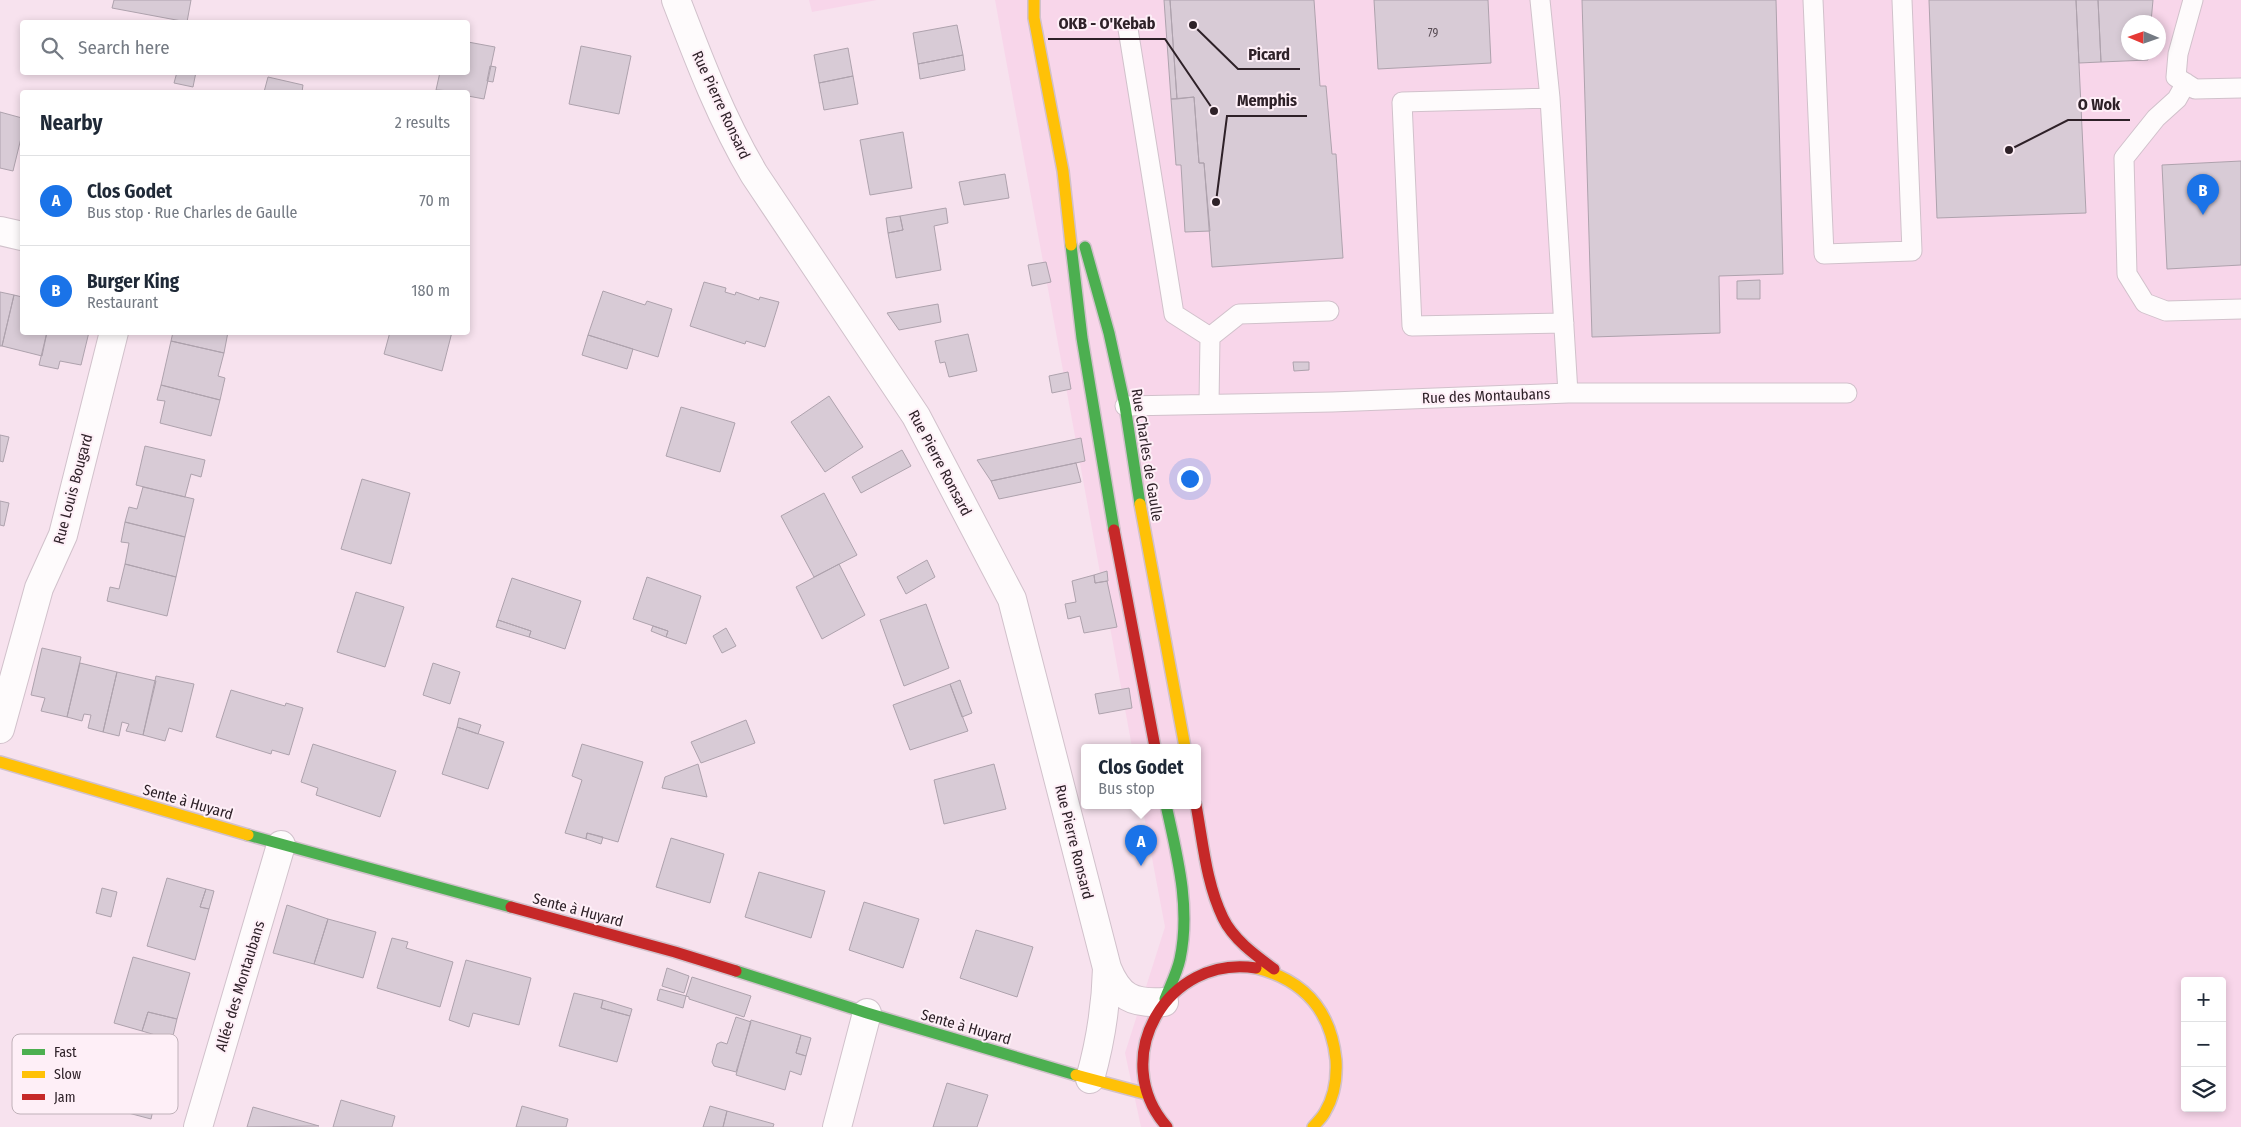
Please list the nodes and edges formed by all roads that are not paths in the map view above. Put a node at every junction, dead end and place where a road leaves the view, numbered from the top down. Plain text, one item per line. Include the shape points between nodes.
1 (676, 0) edge
2 (1026, 0) edge
3 (1034, 0) edge
4 (1540, 0) edge
5 (1813, 0) edge
6 (1902, 0) edge
7 (2193, 0) edge
8 (1034, 18) junction
9 (1128, 29) dead end
10 (2186, 83) junction
11 (2241, 88) edge
12 (1550, 98) junction
13 (1063, 171) junction
14 (0, 231) edge
15 (20, 236) edge
16 (2241, 309) edge
17 (1329, 311) dead end
18 (1564, 323) junction
19 (113, 335) edge
20 (1210, 337) junction
21 (1568, 393) junction
22 (1847, 393) dead end
23 (1209, 404) junction
24 (1125, 406) junction
25 (0, 729) edge
26 (1155, 744) edge
27 (1184, 744) edge
28 (0, 762) edge
29 (1167, 809) edge
30 (1197, 809) edge
31 (281, 845) junction
32 (1107, 968) junction
33 (1281, 974) junction
34 (1164, 1002) junction
35 (867, 1013) junction
36 (1090, 1079) junction
37 (1147, 1094) junction
38 (198, 1127) edge
39 (837, 1127) edge
40 (1167, 1127) edge
41 (1312, 1127) edge

1 - 32 street, Rue Pierre Ronsard via 708,86 733,138 916,416 1012,599
2 - 8 street, Rue Charles de Gaulle
3 - 8 street, Rue Charles de Gaulle
4 - 12 lane
5 - 6 lane via 1824,254 1912,250
7 - 10 lane via 2178,54 2176,77
8 - 13 street, Rue Charles de Gaulle
9 - 20 lane via 1174,314
10 - 11 lane via 2195,89
10 - 16 lane via 2177,98 2124,158 2128,274 2145,303 2166,310
12 - 18 lane
12 - 18 lane via 1402,102 1412,326
13 - 24 street, Rue Charles de Gaulle via 1109,333
13 - 26 street, Rue Charles de Gaulle via 1082,338
14 - 15 street
17 - 20 lane via 1239,314
18 - 21 lane
19 - 25 street, Rue Louis Bougard via 63,535 38,588
20 - 23 lane
21 - 22 lane, Rue des Montaubans
21 - 23 lane, Rue des Montaubans
23 - 24 lane, Rue des Montaubans
24 - 27 street, Rue Charles de Gaulle via 1142,519
28 - 31 street, Sente à Huyard
29 - 34 street via 1182,888 1184,922 1180,959
30 - 33 street via 1210,883 1223,919 1248,950
31 - 35 street, Sente à Huyard via 675,952
31 - 38 street, Allée des Montaubans
32 - 34 street, Rue Pierre Ronsard via 1114,984 1128,997 1145,1003
32 - 36 street, Rue Pierre Ronsard via 1105,1015
33 - 34 street via 1249,965 1217,968 1187,980
33 - 41 street via 1308,992 1327,1018 1337,1049 1336,1082 1325,1112
34 - 37 street via 1148,1031 1142,1062
35 - 36 street, Sente à Huyard
35 - 39 street
36 - 37 street, Sente à Huyard
37 - 40 street

